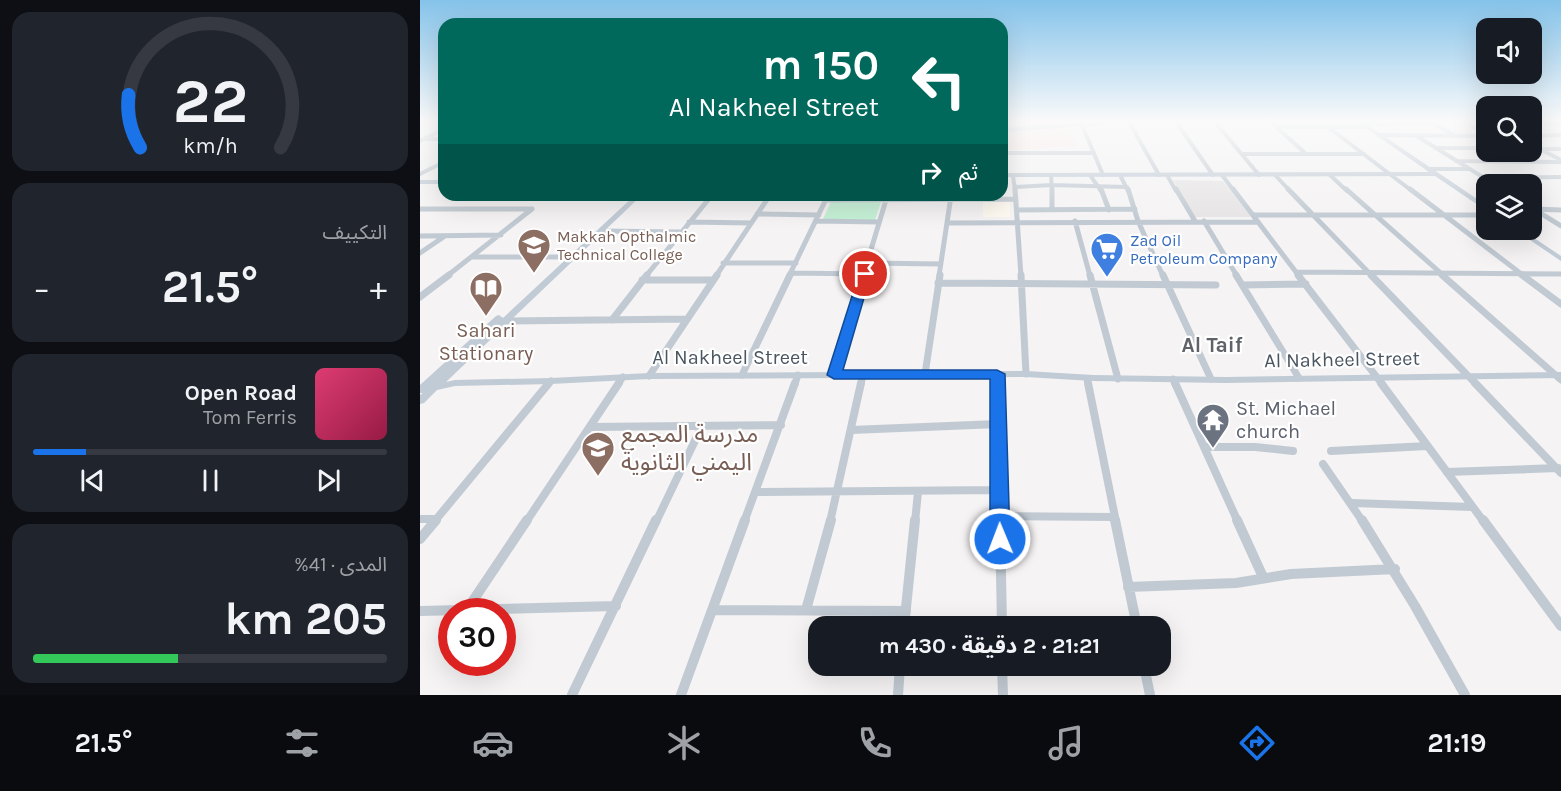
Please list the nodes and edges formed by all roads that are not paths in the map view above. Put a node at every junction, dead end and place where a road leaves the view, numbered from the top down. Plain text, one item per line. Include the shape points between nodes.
1 (1095, 154) edge
2 (1147, 154) edge
3 (1199, 154) edge
4 (1243, 154) edge
5 (1364, 154) edge
6 (1407, 154) edge
7 (1445, 154) edge
8 (1456, 161) junction
9 (1561, 161) edge
10 (438, 165) edge
11 (435, 166) joint
12 (1428, 169) junction
13 (1469, 169) junction
14 (420, 174) edge
15 (1330, 174) junction
16 (1389, 174) junction
17 (1436, 174) junction
18 (1477, 174) edge
19 (1008, 175) edge
20 (1013, 175) junction
21 (1051, 175) junction
22 (1090, 175) junction
23 (1103, 175) junction
24 (1120, 175) junction
25 (1159, 175) junction
26 (1167, 175) junction
27 (1213, 175) junction
28 (1222, 175) junction
29 (1260, 175) junction
30 (1275, 175) junction
31 (1542, 177) edge
32 (1561, 177) edge
33 (420, 182) edge
34 (438, 182) edge
35 (1051, 185) junction
36 (1015, 187) junction
37 (1100, 187) junction
38 (1127, 187) junction
39 (1008, 200) edge
40 (1016, 200) junction
41 (626, 201) edge
42 (633, 201) edge
43 (707, 201) edge
44 (766, 201) edge
45 (825, 201) edge
46 (886, 201) edge
47 (950, 201) edge
48 (1476, 201) edge
49 (420, 208) edge
50 (1052, 209) junction
51 (1064, 209) junction
52 (1098, 209) junction
53 (1135, 209) junction
54 (1542, 209) edge
55 (1017, 210) junction
56 (1109, 210) junction
57 (1561, 210) edge
58 (756, 214) junction
59 (1314, 215) junction
60 (1376, 215) junction
61 (1444, 215) junction
62 (1476, 215) edge
63 (1542, 215) edge
64 (817, 218) junction
65 (1256, 218) junction
66 (1067, 221) junction
67 (1075, 221) junction
68 (1102, 221) junction
69 (1138, 221) junction
70 (1195, 221) junction
71 (1204, 221) junction
72 (689, 222) junction
73 (879, 222) junction
74 (1017, 222) junction
75 (750, 223) junction
76 (947, 223) junction
77 (1561, 226) edge
78 (601, 231) junction
79 (680, 232) junction
80 (502, 235) junction
81 (420, 236) edge
82 (446, 236) junction
83 (1535, 240) edge
84 (422, 251) edge
85 (1557, 253) edge
86 (566, 256) junction
87 (473, 257) junction
88 (1561, 259) edge
89 (723, 263) junction
90 (796, 263) junction
91 (867, 263) junction
92 (941, 264) junction
93 (1297, 272) junction
94 (791, 273) junction
95 (865, 274) junction
96 (1370, 274) junction
97 (1441, 274) junction
98 (1521, 274) junction
99 (1561, 274) edge
100 (642, 280) junction
101 (711, 280) junction
102 (938, 283) junction
103 (1020, 284) junction
104 (1092, 284) junction
105 (1167, 284) junction
106 (1306, 284) junction
107 (1216, 285) dead end
108 (1243, 285) junction
109 (420, 287) edge
110 (434, 287) junction
111 (530, 293) junction
112 (420, 297) edge
113 (1561, 304) edge
114 (686, 319) junction
115 (612, 320) junction
116 (505, 321) junction
117 (925, 374) junction
118 (997, 374) junction
119 (1026, 374) junction
120 (742, 375) junction
121 (798, 375) junction
122 (834, 375) junction
123 (863, 375) junction
124 (623, 376) junction
125 (649, 376) junction
126 (1377, 376) junction
127 (1466, 376) junction
128 (1559, 377) edge
129 (1299, 378) junction
130 (1087, 379) junction
131 (1118, 379) junction
132 (1173, 379) junction
133 (1210, 379) junction
134 (551, 381) junction
135 (429, 385) edge
136 (420, 401) edge
137 (998, 424) junction
138 (781, 425) junction
139 (702, 426) junction
140 (590, 427) junction
141 (851, 430) junction
142 (1427, 446) junction
143 (1204, 447) junction
144 (1293, 451) dead end
145 (1331, 451) dead end
146 (1323, 464) dead end
147 (1560, 470) edge
148 (1447, 472) junction
149 (999, 490) junction
150 (838, 491) junction
151 (756, 492) junction
152 (918, 492) junction
153 (1352, 503) junction
154 (1472, 507) junction
155 (1000, 516) junction
156 (1114, 518) junction
157 (420, 519) edge
158 (437, 519) junction
159 (420, 539) edge
160 (1395, 569) junction
161 (1263, 577) junction
162 (1128, 586) junction
163 (475, 598) edge
164 (616, 606) junction
165 (516, 609) edge
166 (714, 610) junction
167 (806, 610) junction
168 (420, 611) edge
169 (438, 611) edge
170 (906, 611) junction
171 (905, 616) edge
172 (1002, 616) edge
173 (1135, 616) edge
174 (1561, 626) edge
175 (899, 676) edge
176 (1002, 676) edge
177 (1146, 676) edge
178 (572, 695) edge
179 (681, 695) edge
180 (898, 695) edge
181 (1003, 695) edge
182 (1150, 695) edge
183 (1465, 695) edge

1 - 23 street
2 - 25 street
3 - 27 street
4 - 29 street
5 - 16 street
6 - 12 street
7 - 8 street
8 - 9 street
8 - 13 street
10 - 11 street
11 - 14 street
12 - 13 street
12 - 17 street
13 - 18 street
15 - 16 street
15 - 30 street
15 - 60 street
16 - 17 street
16 - 61 street
17 - 48 street
19 - 20 street
20 - 21 street
20 - 36 street
21 - 22 street
21 - 35 street
22 - 23 street
22 - 37 street
23 - 24 street
24 - 25 street
24 - 38 street
25 - 26 street
26 - 27 street
26 - 70 street
27 - 28 street
28 - 29 street
28 - 65 street
29 - 30 street
30 - 59 street
31 - 32 street
33 - 34 street
35 - 36 street
35 - 37 street
35 - 50 street
36 - 40 street
37 - 38 street
37 - 56 street
38 - 53 street
39 - 40 street
40 - 55 street
41 - 86 street
42 - 78 street
43 - 72 street
44 - 58 street
45 - 64 street
46 - 73 street
47 - 76 street
49 - 80 street via 532,209
50 - 51 street
50 - 55 street
51 - 52 street
51 - 66 street
52 - 56 street
52 - 68 street
53 - 56 street
53 - 69 street
54 - 57 street
55 - 74 street
58 - 64 street
58 - 75 street
59 - 60 street
59 - 65 street
59 - 96 street
60 - 61 street
60 - 97 street
61 - 62 street
61 - 98 street
63 - 77 street
64 - 73 street
64 - 90 street
65 - 71 street
65 - 93 street
66 - 67 street
66 - 74 street
67 - 68 street
67 - 104 street
68 - 69 street
69 - 70 street
69 - 105 street
70 - 71 street
71 - 108 street
72 - 75 street
72 - 79 street
73 - 91 street
74 - 76 street
74 - 103 street
75 - 89 street
76 - 92 street
78 - 79 street
78 - 111 street
79 - 100 street
80 - 82 street
80 - 87 street
81 - 82 street
82 - 84 street
83 - 85 street
85 - 88 street
86 - 87 street
86 - 111 street
87 - 110 street
89 - 90 street
89 - 101 street
90 - 94 street
91 - 92 street
91 - 95 street
92 - 102 street
93 - 96 street
93 - 106 street
94 - 95 street
94 - 120 street
95 - 122 street
96 - 97 street
96 - 127 street
97 - 98 street
97 - 128 street
98 - 99 street
98 - 113 street
100 - 101 street
100 - 115 street
101 - 114 street
102 - 103 street
102 - 117 street
103 - 104 street
103 - 119 street
104 - 105 street
104 - 131 street
105 - 107 street
105 - 133 street
106 - 108 street
106 - 126 street
108 - 129 street
109 - 110 street
110 - 112 street
111 - 116 street
111 - 135 street
114 - 115 street
114 - 125 street
115 - 116 street
116 - 135 street
117 - 118 street, Al Nakheel Street
117 - 123 street, Al Nakheel Street
118 - 119 street, Al Nakheel Street
118 - 137 street
119 - 130 street, Al Nakheel Street
120 - 121 street, Al Nakheel Street
120 - 125 street, Al Nakheel Street
121 - 122 street, Al Nakheel Street
121 - 138 street
122 - 123 street, Al Nakheel Street
123 - 141 street
124 - 125 street, Al Nakheel Street
124 - 134 street, Al Nakheel Street
124 - 140 street
126 - 127 street, Al Nakheel Street
126 - 129 street, Al Nakheel Street
126 - 142 street
127 - 128 street, Al Nakheel Street
127 - 147 street
129 - 133 street, Al Nakheel Street
130 - 131 street, Al Nakheel Street
130 - 156 street
131 - 132 street, Al Nakheel Street
132 - 133 street, Al Nakheel Street
132 - 143 street
134 - 135 street, Al Nakheel Street
134 - 158 street
135 - 136 street
137 - 141 street
137 - 149 street
138 - 139 street
138 - 151 street
139 - 140 street
139 - 164 street
140 - 163 street
141 - 150 street
142 - 145 street
142 - 148 street
143 - 144 street
143 - 161 street
146 - 153 street
147 - 148 street
148 - 154 street
149 - 152 street
149 - 155 street
150 - 151 street
150 - 152 street
150 - 167 street
151 - 166 street
152 - 170 street
153 - 154 street
153 - 160 street
154 - 174 street
155 - 156 street
155 - 172 street
156 - 162 street
157 - 158 street
158 - 159 street
160 - 161 street
160 - 183 street
161 - 162 street via 1236,583
162 - 173 street
164 - 165 street
164 - 178 street
166 - 167 street
166 - 179 street
167 - 170 street
168 - 169 street
170 - 171 street
175 - 180 street
176 - 181 street
177 - 182 street

